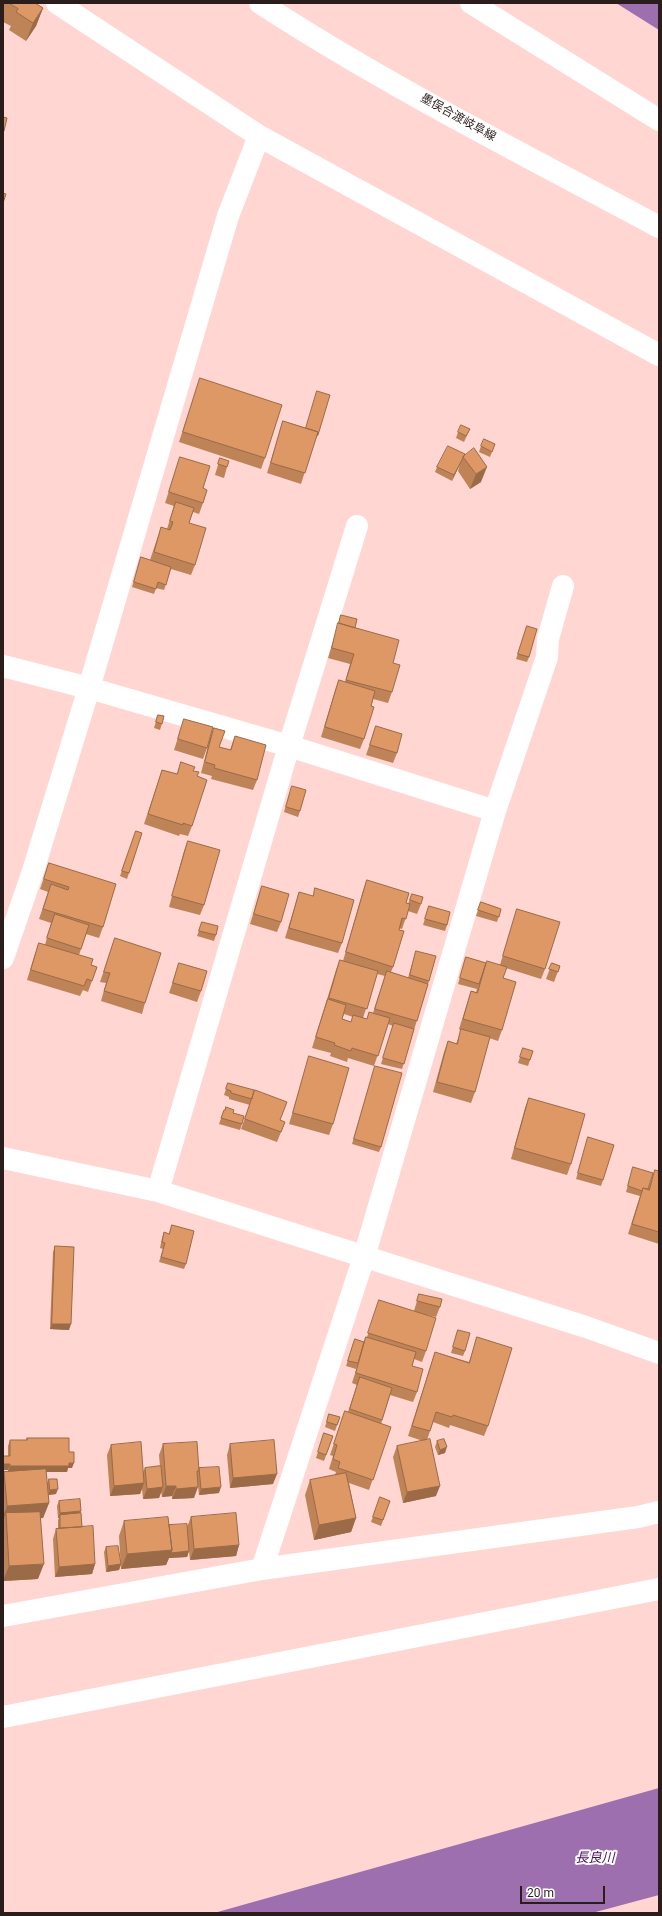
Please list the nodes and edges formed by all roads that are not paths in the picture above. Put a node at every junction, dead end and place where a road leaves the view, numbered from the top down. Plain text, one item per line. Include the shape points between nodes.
1 (57, 3) edge
2 (260, 3) edge
3 (471, 3) edge
4 (659, 120) edge
5 (259, 136) junction
6 (659, 227) edge
7 (659, 355) edge
8 (357, 526) dead end
9 (562, 586) dead end
10 (3, 666) edge
11 (89, 688) junction
12 (288, 746) junction
13 (496, 811) junction
14 (3, 958) edge
15 (3, 1158) edge
16 (158, 1191) junction
17 (364, 1258) junction
18 (659, 1353) edge
19 (659, 1512) edge
20 (262, 1569) junction
21 (659, 1589) edge
22 (3, 1616) edge
23 (3, 1717) edge

1 - 5 street
2 - 6 street, 墨俣合渡岐阜線 via 317,40 508,147
3 - 4 street
5 - 7 street
5 - 11 street via 228,216
8 - 12 street
9 - 13 street via 548,639 547,657
10 - 11 street
11 - 12 street
11 - 14 street via 33,871
12 - 13 street
12 - 16 street
13 - 17 street
15 - 16 street
16 - 17 street
17 - 18 street via 586,1327
17 - 20 street
19 - 20 street
20 - 22 street
21 - 23 street

